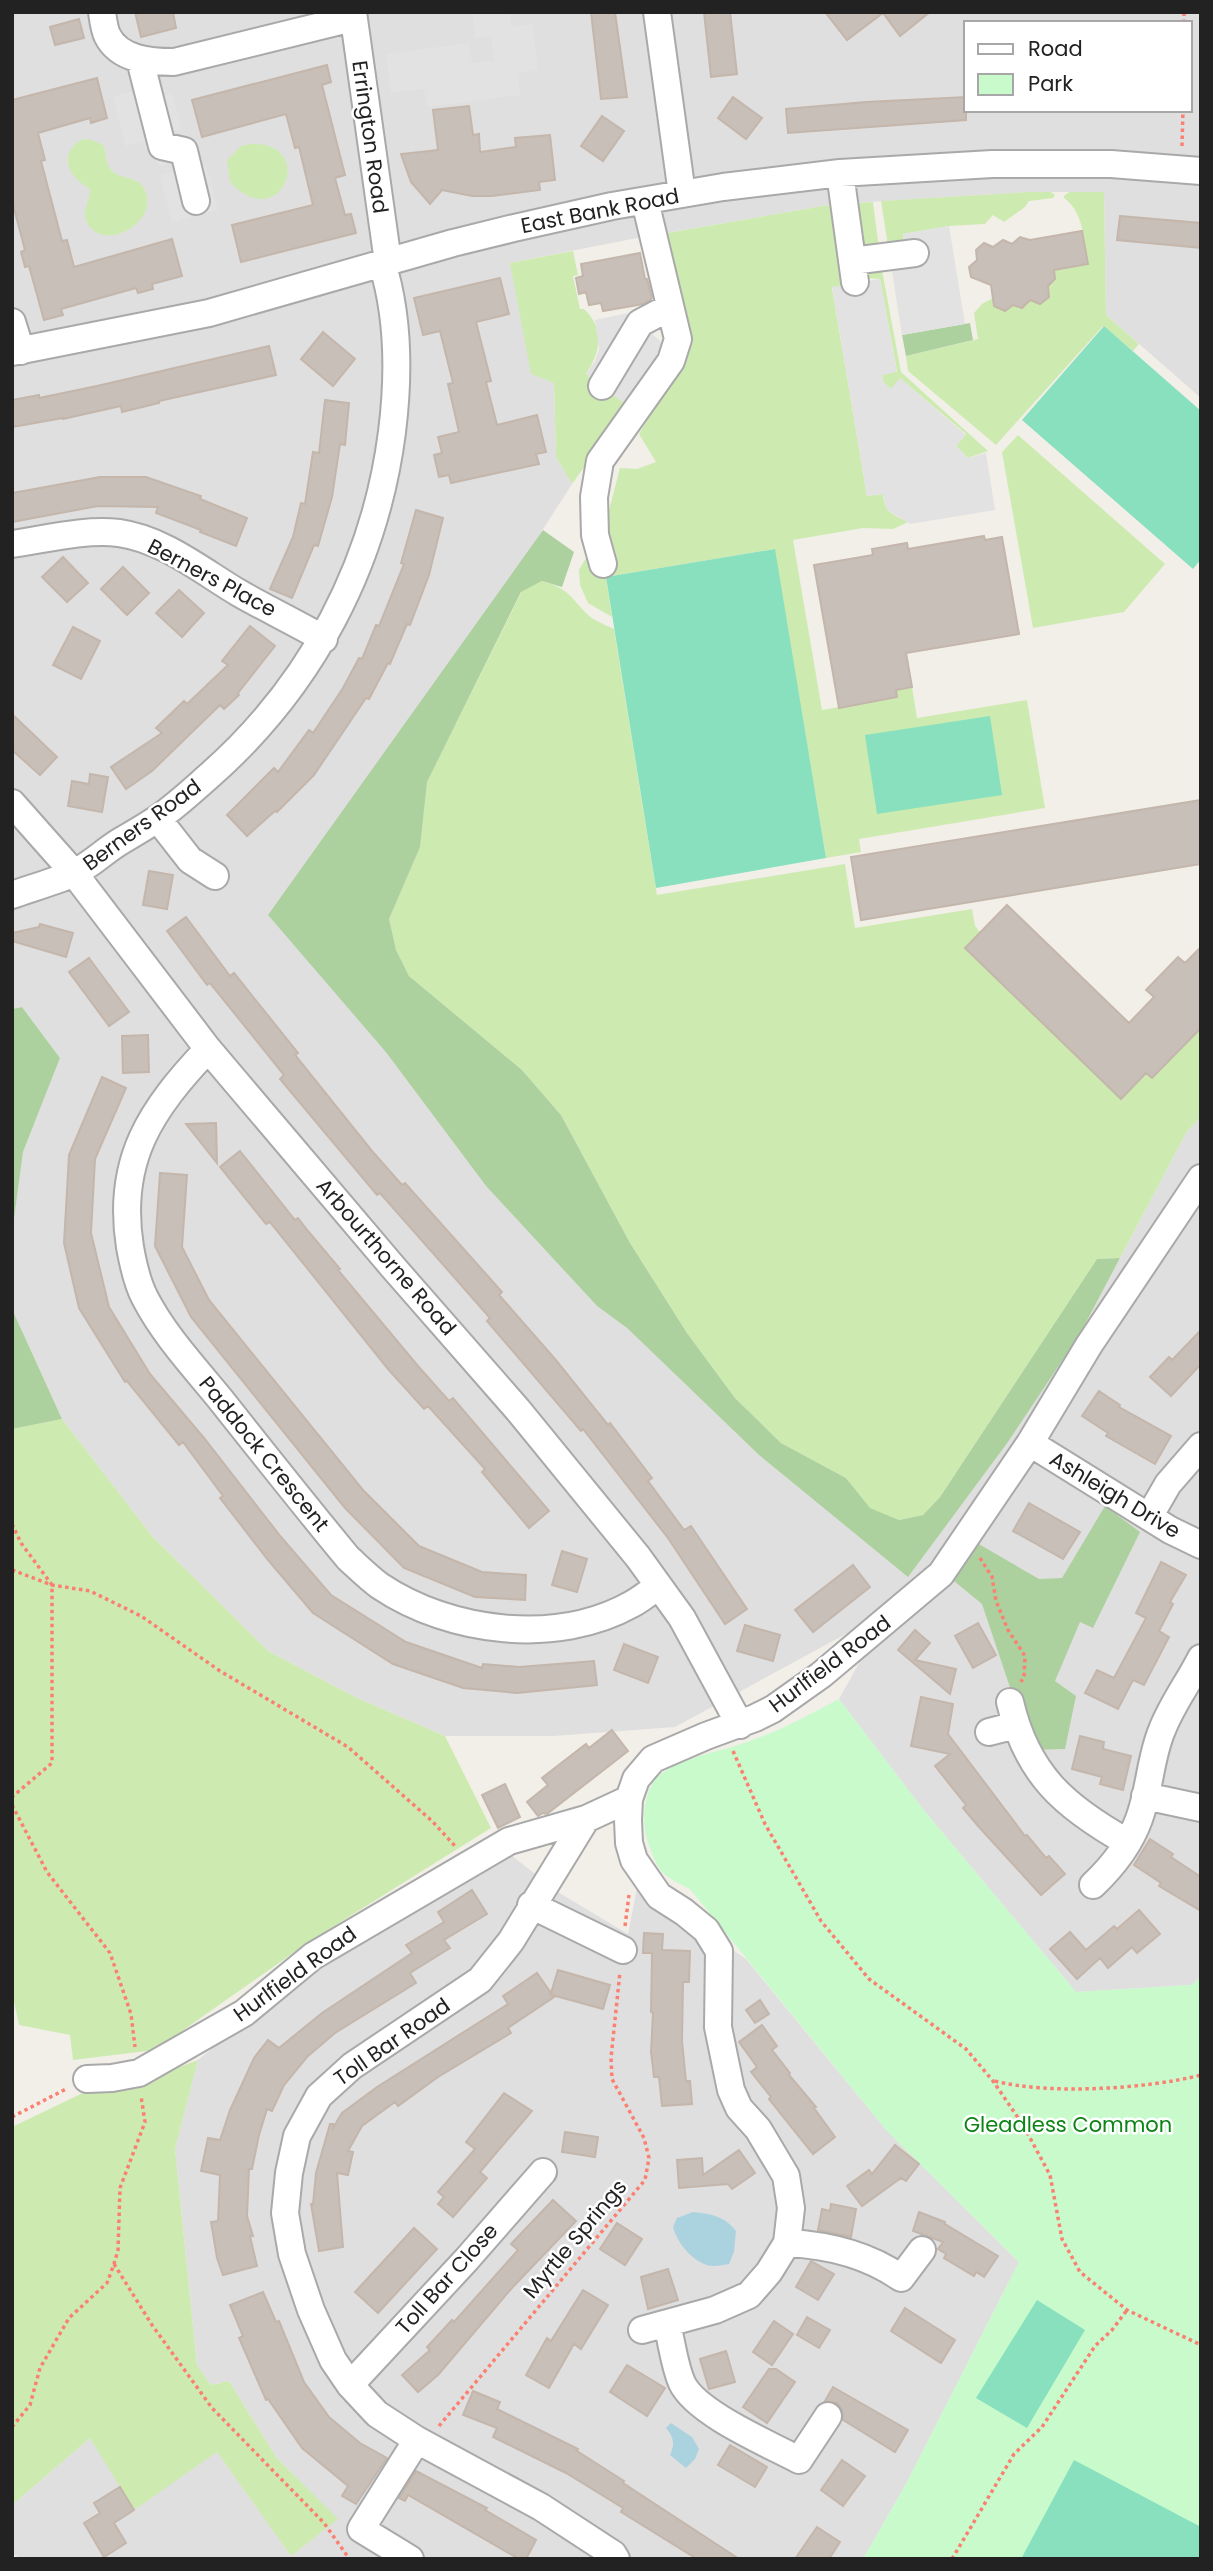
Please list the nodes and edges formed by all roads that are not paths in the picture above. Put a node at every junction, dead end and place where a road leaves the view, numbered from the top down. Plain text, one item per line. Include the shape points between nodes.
1 (102, 12) edge
2 (657, 12) edge
3 (353, 15) edge
4 (140, 60) junction
5 (1191, 170) edge
6 (840, 173) junction
7 (681, 194) junction
8 (196, 201) dead end
9 (645, 201) junction
10 (915, 253) dead end
11 (385, 262) junction
12 (670, 307) junction
13 (12, 322) edge
14 (16, 352) edge
15 (601, 386) dead end
16 (12, 544) edge
17 (603, 564) dead end
18 (324, 639) junction
19 (12, 803) edge
20 (158, 819) junction
21 (74, 873) junction
22 (215, 876) dead end
23 (12, 895) edge
24 (208, 1049) junction
25 (1201, 1178) edge
26 (1030, 1443) junction
27 (1201, 1446) edge
28 (1149, 1517) junction
29 (1201, 1545) edge
30 (658, 1586) junction
31 (1201, 1658) edge
32 (732, 1727) junction
33 (989, 1732) dead end
34 (1145, 1796) junction
35 (629, 1799) junction
36 (1201, 1808) edge
37 (586, 1819) junction
38 (1127, 1842) junction
39 (1093, 1885) dead end
40 (531, 1905) junction
41 (623, 1950) road end
42 (87, 2079) road end
43 (543, 2172) dead end
44 (787, 2243) junction
45 (922, 2250) dead end
46 (350, 2385) junction
47 (828, 2416) dead end
48 (421, 2442) junction
49 (410, 2559) edge
50 (616, 2559) edge

1 - 4 street via 108,36
2 - 7 street
3 - 4 street via 174,62
3 - 11 street, Errington Road
4 - 8 street via 162,146 184,151
5 - 6 street, East Bank Road via 1111,164 992,164
6 - 7 street, East Bank Road
6 - 10 street via 853,271
7 - 9 street, East Bank Road
9 - 11 street, East Bank Road via 526,225
9 - 12 street
11 - 14 street, East Bank Road via 209,313
11 - 18 street, Berners Road via 395,327 397,383 389,460 368,542
12 - 15 street via 640,323
12 - 17 street via 678,339 671,361 600,461 594,497 595,535
13 - 14 street
16 - 18 street, Berners Place via 120,533 202,569
18 - 20 street, Berners Road via 281,702 240,748
19 - 21 street, Arbourthorne Road
20 - 21 street, Berners Road
20 - 22 street via 190,860
21 - 23 street, Berners Road
21 - 24 street, Arbourthorne Road
24 - 30 street, Arbourthorne Road via 511,1402
24 - 30 street, Paddock Crescent via 160,1103 136,1152 127,1210 136,1276 144,1297 175,1342 348,1558 380,1586 412,1604 438,1616 494,1628 534,1629 592,1620 631,1604
25 - 26 street, Hurlfield Road via 1089,1345
26 - 28 street, Ashleigh Drive
26 - 32 street, Hurlfield Road via 941,1574 831,1667 773,1709
27 - 28 street via 1168,1484
28 - 29 street, Ashleigh Drive
30 - 32 street, Arbourthorne Road via 681,1618
31 - 34 street via 1163,1728
32 - 35 street, Hurlfield Road via 653,1759 636,1779
33 - 38 street via 1013,1714 1048,1784 1080,1814
34 - 36 street
34 - 38 street
35 - 37 street, Hurlfield Road
35 - 44 street via 628,1832 634,1860 659,1896 706,1930 719,1951 718,2026 724,2067 739,2108 758,2129 786,2176 791,2208
37 - 40 street, Toll Bar Road
37 - 42 street, Hurlfield Road via 509,1841 313,1956 244,2013 139,2073
38 - 39 street
40 - 41 street
40 - 46 street, Toll Bar Road via 511,1941 480,1980 352,2066 319,2096 297,2136 285,2213 292,2254 333,2360
43 - 46 street, Toll Bar Close
44 - 45 street via 816,2244 856,2254 901,2278
44 - 47 street via 749,2295 655,2327 682,2384 721,2419 799,2459
46 - 48 street, Toll Bar Road via 377,2414
48 - 49 street via 361,2529
48 - 50 street, Toll Bar Road via 541,2507

